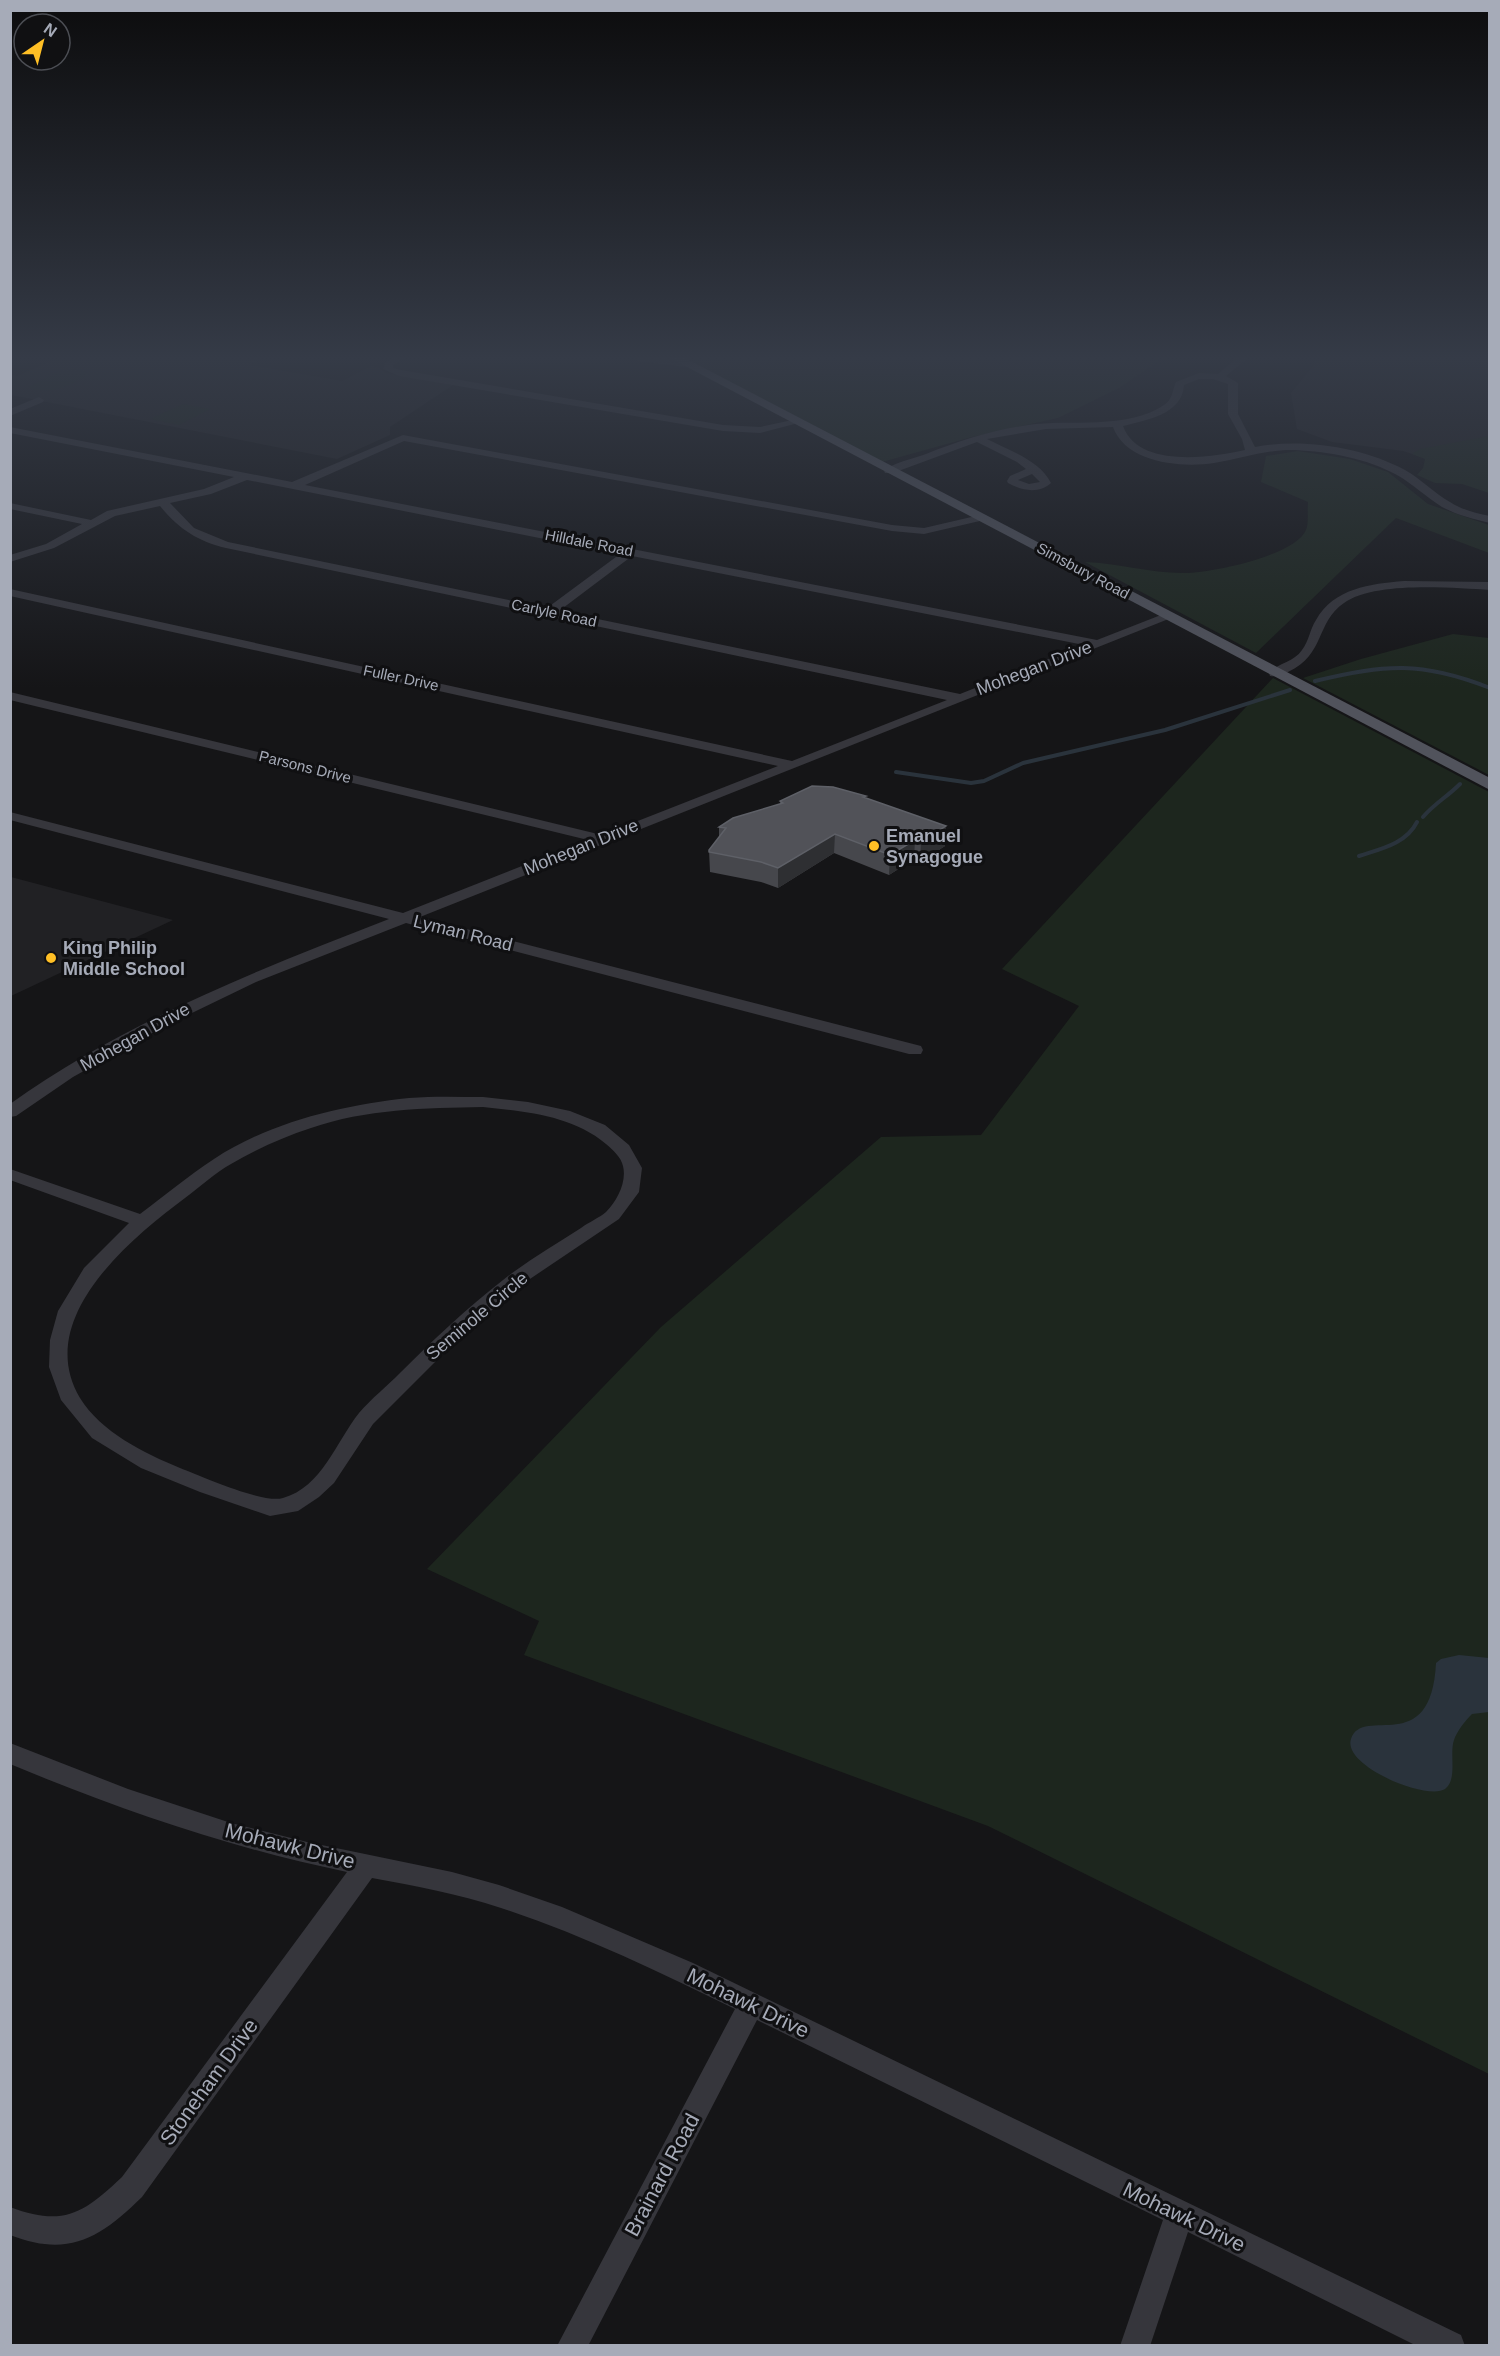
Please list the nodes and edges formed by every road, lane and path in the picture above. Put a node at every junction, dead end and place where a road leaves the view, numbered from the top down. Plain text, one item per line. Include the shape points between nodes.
1 (204, 468) edge
2 (334, 468) edge
3 (567, 468) edge
4 (890, 468) edge
5 (1030, 468) edge
6 (1392, 468) edge
7 (885, 469) joint
8 (1033, 471) dead end
9 (245, 476) junction
10 (293, 486) junction
11 (163, 502) junction
12 (10, 506) edge
13 (980, 518) junction
14 (1490, 520) edge
15 (91, 523) junction
16 (631, 551) junction
17 (10, 559) edge
18 (1490, 586) edge
19 (10, 592) edge
20 (550, 612) junction
21 (1170, 616) junction
22 (1096, 644) junction
23 (1275, 674) junction
24 (10, 696) edge
25 (958, 698) junction
26 (791, 765) junction
27 (1490, 785) edge
28 (10, 816) edge
29 (600, 839) junction
30 (402, 918) junction
31 (915, 1050) dead end
32 (10, 1112) edge
33 (10, 1174) edge
34 (142, 1221) junction
35 (10, 1753) edge
36 (367, 1865) junction
37 (752, 2005) junction
38 (1179, 2215) junction
39 (10, 2221) edge
40 (573, 2346) edge
41 (1136, 2346) edge
42 (1450, 2346) edge

1 - 9 street, Hilldale Road
2 - 10 street
3 - 13 street via 909,530 929,530
4 - 7 street
5 - 8 street
6 - 14 street via 1446,505
7 - 13 main road, Simsbury Road
9 - 10 street, Hilldale Road
9 - 11 street via 207,492
10 - 16 street, Hilldale Road
11 - 15 street via 111,513
11 - 20 street, Carlyle Road via 185,529 214,542
12 - 15 street
13 - 21 main road, Simsbury Road
15 - 17 street via 50,546
16 - 20 street
16 - 22 street, Hilldale Road
18 - 23 street via 1404,585 1350,595 1327,612 1306,656
19 - 26 street, Fuller Drive
20 - 25 street, Carlyle Road
21 - 22 street, Mohegan Drive
21 - 23 main road, Simsbury Road
22 - 25 street, Mohegan Drive
23 - 27 main road, Simsbury Road
24 - 29 street, Parsons Drive
25 - 26 street, Mohegan Drive
26 - 29 street, Mohegan Drive
28 - 30 street, Lyman Road
29 - 30 street, Mohegan Drive
30 - 31 street, Lyman Road
30 - 32 street, Mohegan Drive via 178,1012 94,1058
33 - 34 street
34 - 34 street, Seminole Circle via 220,1162 260,1141 308,1123 411,1103 483,1102 570,1116 599,1129 623,1149 633,1168 630,1192 614,1215 511,1283 441,1344 366,1419 327,1478 290,1505 270,1508 148,1463 99,1433 71,1400 59,1367 60,1340 68,1311 91,1272
35 - 36 street, Mohawk Drive via 92,1787 209,1826
36 - 37 street, Mohawk Drive via 474,1889 560,1918
36 - 39 street, Stoneham Drive via 132,2187 83,2227 45,2233
37 - 38 street, Mohawk Drive
37 - 40 street, Brainard Road
38 - 41 street
38 - 42 street, Mohawk Drive

